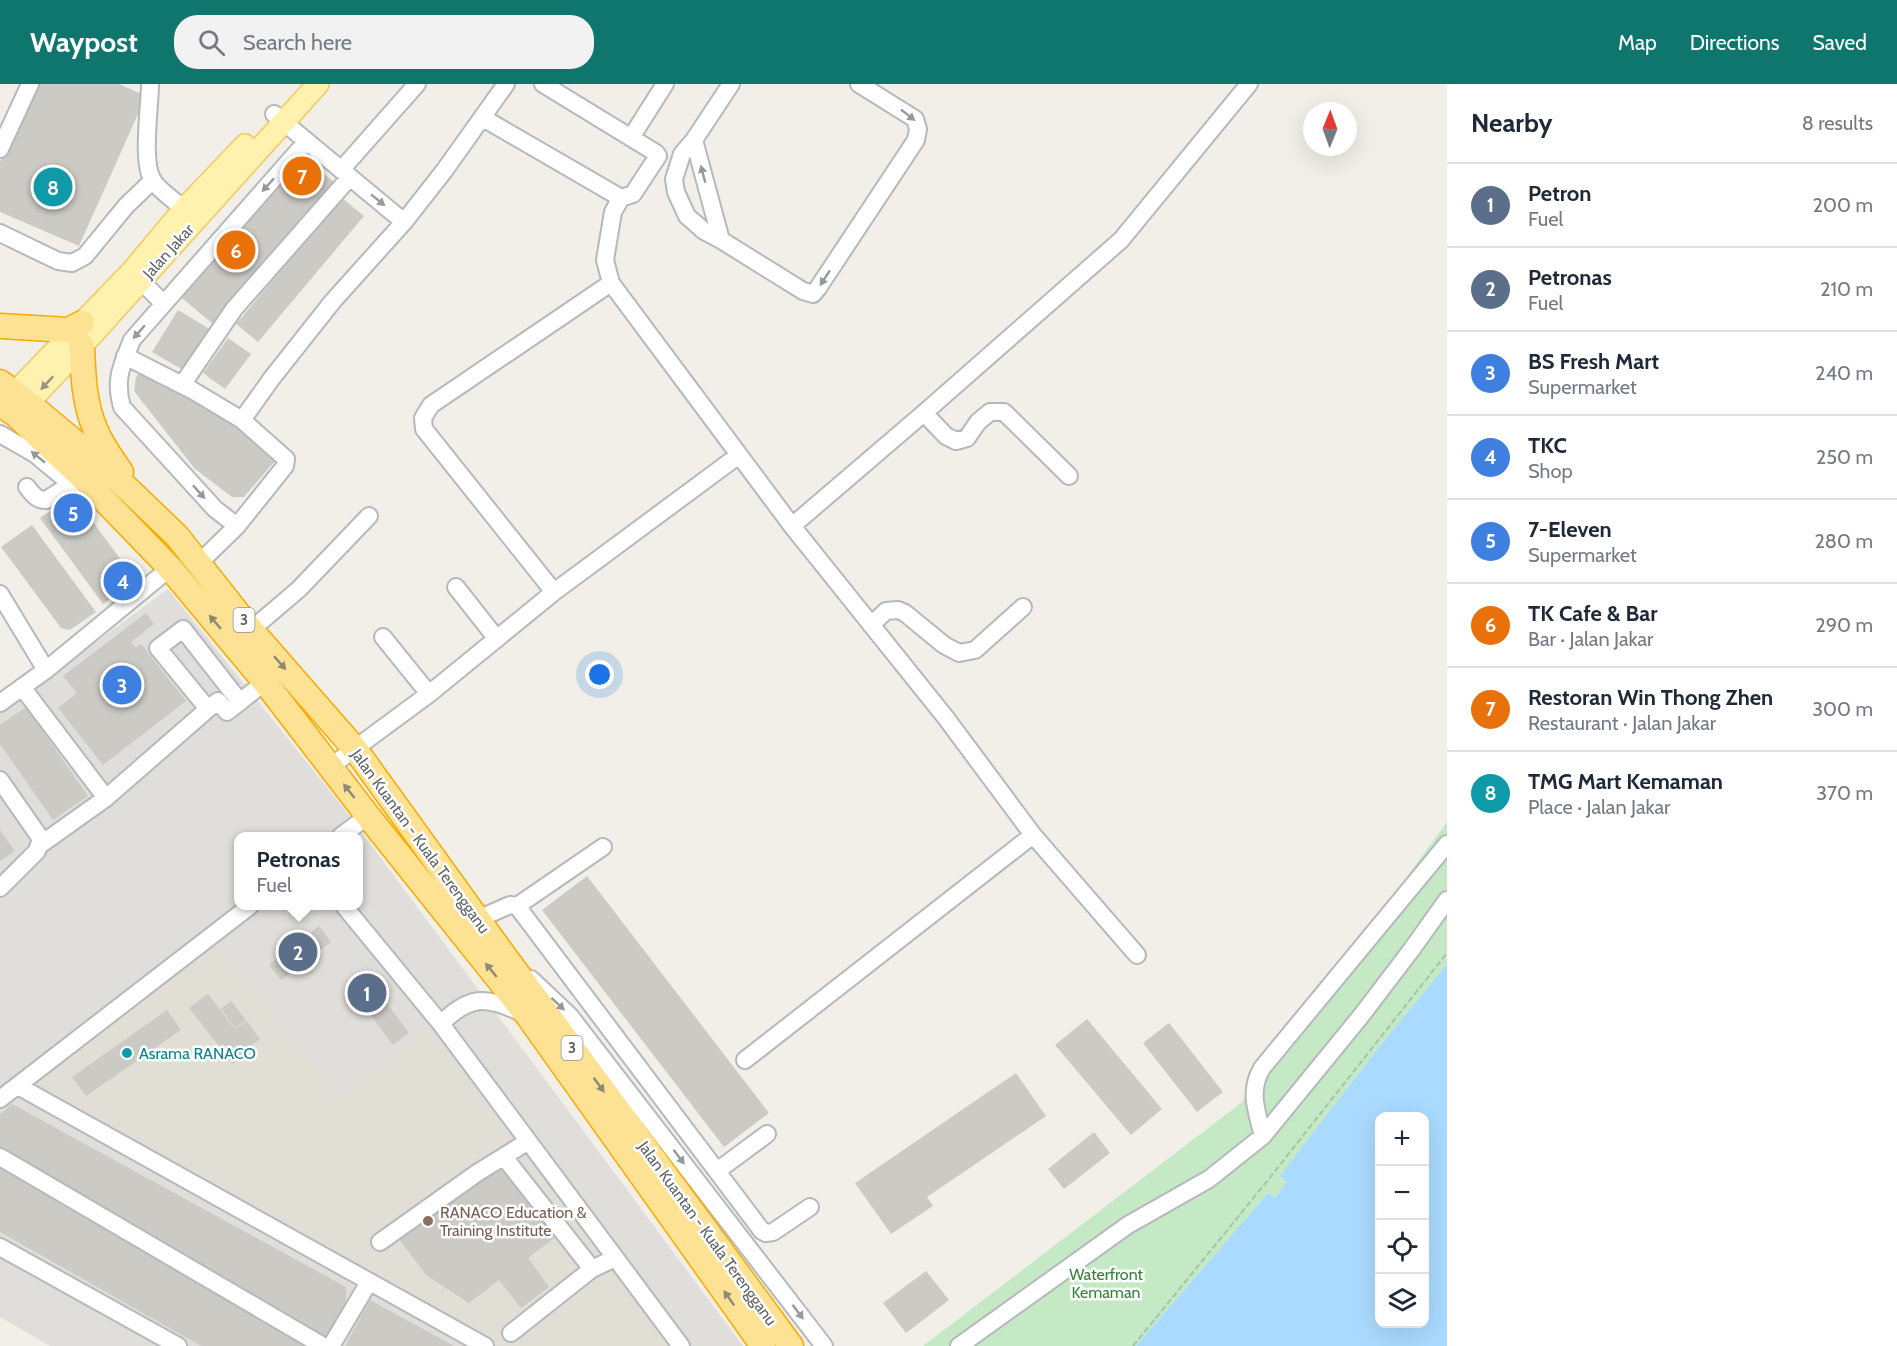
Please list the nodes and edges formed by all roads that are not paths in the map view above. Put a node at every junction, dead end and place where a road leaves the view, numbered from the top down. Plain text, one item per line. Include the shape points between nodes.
1 (17, 84) edge
2 (30, 84) edge
3 (150, 84) edge
4 (301, 84) edge
5 (318, 84) edge
6 (417, 84) edge
7 (506, 84) edge
8 (543, 84) edge
9 (730, 84) edge
10 (859, 84) edge
11 (1249, 84) edge
12 (658, 86) edge
13 (279, 118) junction
14 (483, 118) junction
15 (0, 125) edge
16 (632, 136) junction
17 (694, 140) junction
18 (306, 141) junction
19 (0, 149) edge
20 (345, 174) junction
21 (153, 180) junction
22 (621, 198) junction
23 (184, 209) junction
24 (404, 222) junction
25 (0, 233) edge
26 (721, 240) junction
27 (141, 281) junction
28 (611, 283) junction
29 (163, 303) junction
30 (0, 326) edge
31 (82, 334) junction
32 (125, 356) junction
33 (182, 385) junction
34 (9, 404) edge
35 (924, 413) junction
36 (242, 420) junction
37 (0, 434) edge
38 (739, 455) junction
39 (1069, 476) dead end
40 (77, 480) junction
41 (27, 487) dead end
42 (133, 492) junction
43 (369, 516) dead end
44 (237, 526) junction
45 (792, 526) junction
46 (199, 564) junction
47 (165, 572) junction
48 (456, 587) dead end
49 (554, 592) junction
50 (1, 598) edge
51 (1023, 607) dead end
52 (871, 625) junction
53 (251, 630) junction
54 (382, 637) dead end
55 (497, 639) junction
56 (46, 670) junction
57 (265, 682) junction
58 (22, 687) junction
59 (429, 694) junction
60 (240, 702) junction
61 (0, 703) edge
62 (208, 709) junction
63 (355, 749) junction
64 (330, 767) junction
65 (0, 780) edge
66 (106, 798) junction
67 (368, 816) junction
68 (347, 832) edge
69 (1033, 836) junction
70 (1447, 844) edge
71 (40, 845) junction
72 (603, 847) dead end
73 (0, 888) edge
74 (1447, 900) edge
75 (518, 906) junction
76 (245, 910) edge
77 (347, 910) edge
78 (478, 919) junction
79 (500, 950) junction
80 (1137, 955) dead end
81 (528, 1016) junction
82 (441, 1024) junction
83 (745, 1060) dead end
84 (18, 1086) junction
85 (0, 1099) edge
86 (767, 1134) dead end
87 (1263, 1136) junction
88 (528, 1142) junction
89 (0, 1157) edge
90 (504, 1157) junction
91 (717, 1172) junction
92 (810, 1207) dead end
93 (380, 1242) dead end
94 (0, 1247) edge
95 (615, 1258) junction
96 (592, 1269) junction
97 (369, 1282) junction
98 (511, 1333) dead end
99 (178, 1346) edge
100 (323, 1346) edge
101 (331, 1346) edge
102 (485, 1346) edge
103 (681, 1346) edge
104 (763, 1346) edge
105 (791, 1346) edge
106 (824, 1346) edge
107 (959, 1346) edge

1 - 15 street
2 - 19 street
3 - 21 street via 147,144
4 - 13 main road, Jalan Jakar
5 - 13 main road, Jalan Jakar
6 - 20 street
7 - 14 street
8 - 16 street
9 - 17 street
10 -> 26 street via 915,119 916,140 813,294
11 - 35 street via 1121,240
12 - 16 street
13 - 18 street
13 - 23 main road, Jalan Jakar
13 - 27 main road, Jalan Jakar
14 - 22 street
14 - 24 street
16 - 22 street via 656,153 658,159 633,194
26 -> 17 street
17 - 26 street via 682,154 674,179 676,192 687,216
18 - 20 street
18 -> 29 street
20 -> 24 street
20 - 33 street via 234,309
21 - 23 street
21 - 25 street via 85,256 72,263 58,261
22 - 28 street via 613,212 605,260
23 - 31 main road, Jalan Jakar
24 - 36 street via 333,301
27 - 29 street
27 - 31 main road, Jalan Jakar
28 - 38 street
28 - 49 street via 431,405 423,418 424,429
29 -> 32 street via 132,340
30 - 31 highway
31 - 34 main road, Jalan Jakar
31 - 42 highway via 85,392 96,432
32 - 33 street
32 -> 44 street via 118,376 122,406 215,509
33 - 36 street
34 - 40 highway, Jalan Kuantan - Kuala Terengganu / 3
34 - 42 highway, Jalan Kuantan - Kuala Terengganu / 3
35 - 39 street via 956,441 967,438 990,411 1004,412
35 - 45 street
36 - 44 street via 287,462
40 -> 37 street
38 - 45 street
38 - 49 street
40 - 41 street via 46,500 34,496
40 - 47 highway, Jalan Kuantan - Kuala Terengganu / 3
42 - 46 highway, Jalan Kuantan - Kuala Terengganu / 3
43 - 53 street via 298,589
44 - 46 street
45 - 52 street
46 - 53 highway, Jalan Kuantan - Kuala Terengganu / 3
47 - 56 street
57 -> 47 highway, Jalan Kuantan - Kuala Terengganu / 3
48 - 55 street
49 - 55 street
50 - 56 street
51 - 52 street via 975,650 959,653 898,610 886,611
52 - 69 street
53 -> 63 highway, Jalan Kuantan - Kuala Terengganu / 3
54 - 59 street
55 - 59 street
56 - 58 street
57 - 60 street
57 - 64 highway, Jalan Kuantan - Kuala Terengganu / 3
58 - 61 street
58 - 66 street
59 - 63 street
60 - 62 street via 226,712 218,701
60 - 62 street via 183,629 158,648
62 - 66 street
63 - 64 street
63 - 78 highway, Jalan Kuantan - Kuala Terengganu / 3
67 -> 64 highway, Jalan Kuantan - Kuala Terengganu / 3
65 - 71 street via 39,835
66 - 71 street
67 - 68 street
81 -> 67 highway, Jalan Kuantan - Kuala Terengganu / 3
69 - 80 street
69 - 83 street
70 - 87 street via 1262,1068 1254,1087
71 - 73 street
72 - 75 street
74 - 87 street via 1361,1016
75 - 78 street via 510,904
75 - 91 street
76 - 84 street
77 - 82 street
78 - 79 highway, Jalan Kuantan - Kuala Terengganu / 3
79 -> 105 highway, Jalan Kuantan - Kuala Terengganu / 3
79 -> 106 street via 570,1016
81 - 82 street via 499,1002 485,1001 465,1004
104 -> 81 highway, Jalan Kuantan - Kuala Terengganu / 3
82 - 88 street
84 - 85 street
84 - 97 street
86 - 91 street
87 - 107 street via 1209,1179 1128,1225
88 - 90 street
88 - 95 street
89 - 100 street
90 - 93 street
90 - 96 street
91 - 92 street via 766,1233
94 - 99 street
95 - 96 street
95 - 103 street
96 - 98 street
97 - 101 street
97 - 102 street

